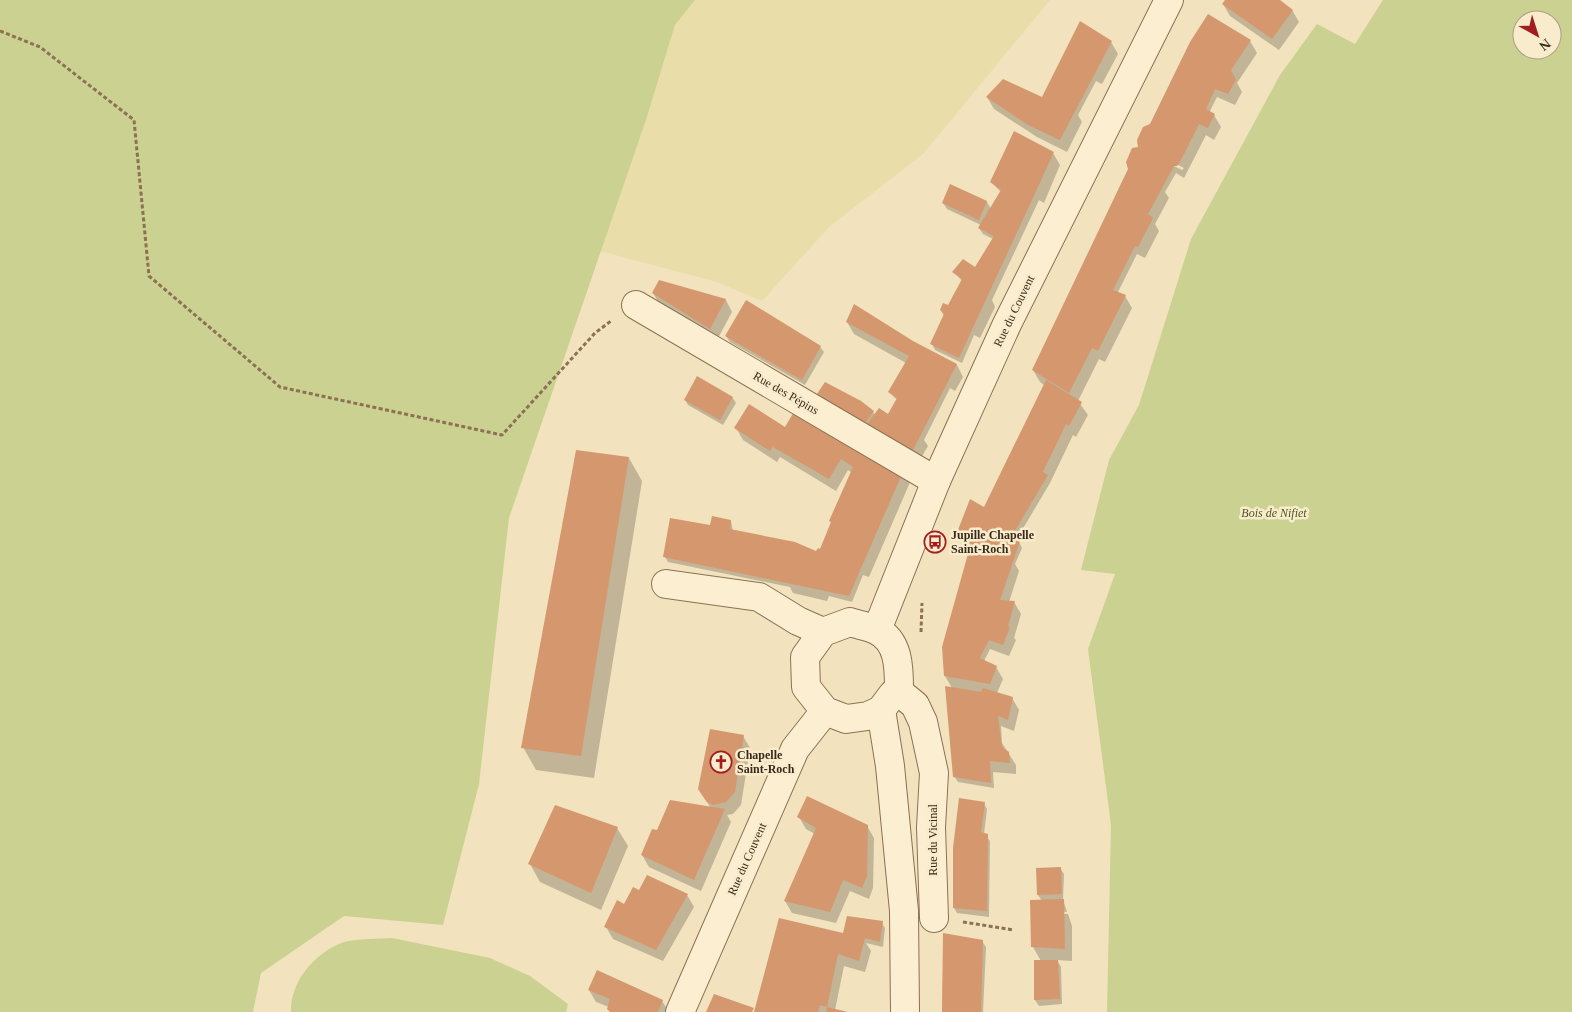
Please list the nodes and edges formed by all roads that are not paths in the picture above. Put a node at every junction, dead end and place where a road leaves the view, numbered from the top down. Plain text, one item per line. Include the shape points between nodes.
1 (1169, 0) edge
2 (636, 304) road end
3 (936, 481) junction
4 (666, 584) dead end
5 (878, 630) junction
6 (823, 632) junction
7 (890, 701) junction
8 (825, 712) junction
9 (934, 918) road end
10 (680, 1012) edge
11 (905, 1012) edge

1 - 3 street, Rue du Couvent via 1007,324
2 - 3 street, Rue des Pépins
3 - 5 street, Rue du Couvent
4 - 6 street via 759,597
5 - 6 street via 850,622
5 - 7 street via 892,644 899,663
6 - 8 street via 805,657 806,688
7 - 8 street via 868,716 846,719
7 - 9 street, Rue du Vicinal via 915,705 924,722 934,773 931,828
7 - 11 street via 890,766 904,911
8 - 10 street, Rue du Couvent via 795,749

